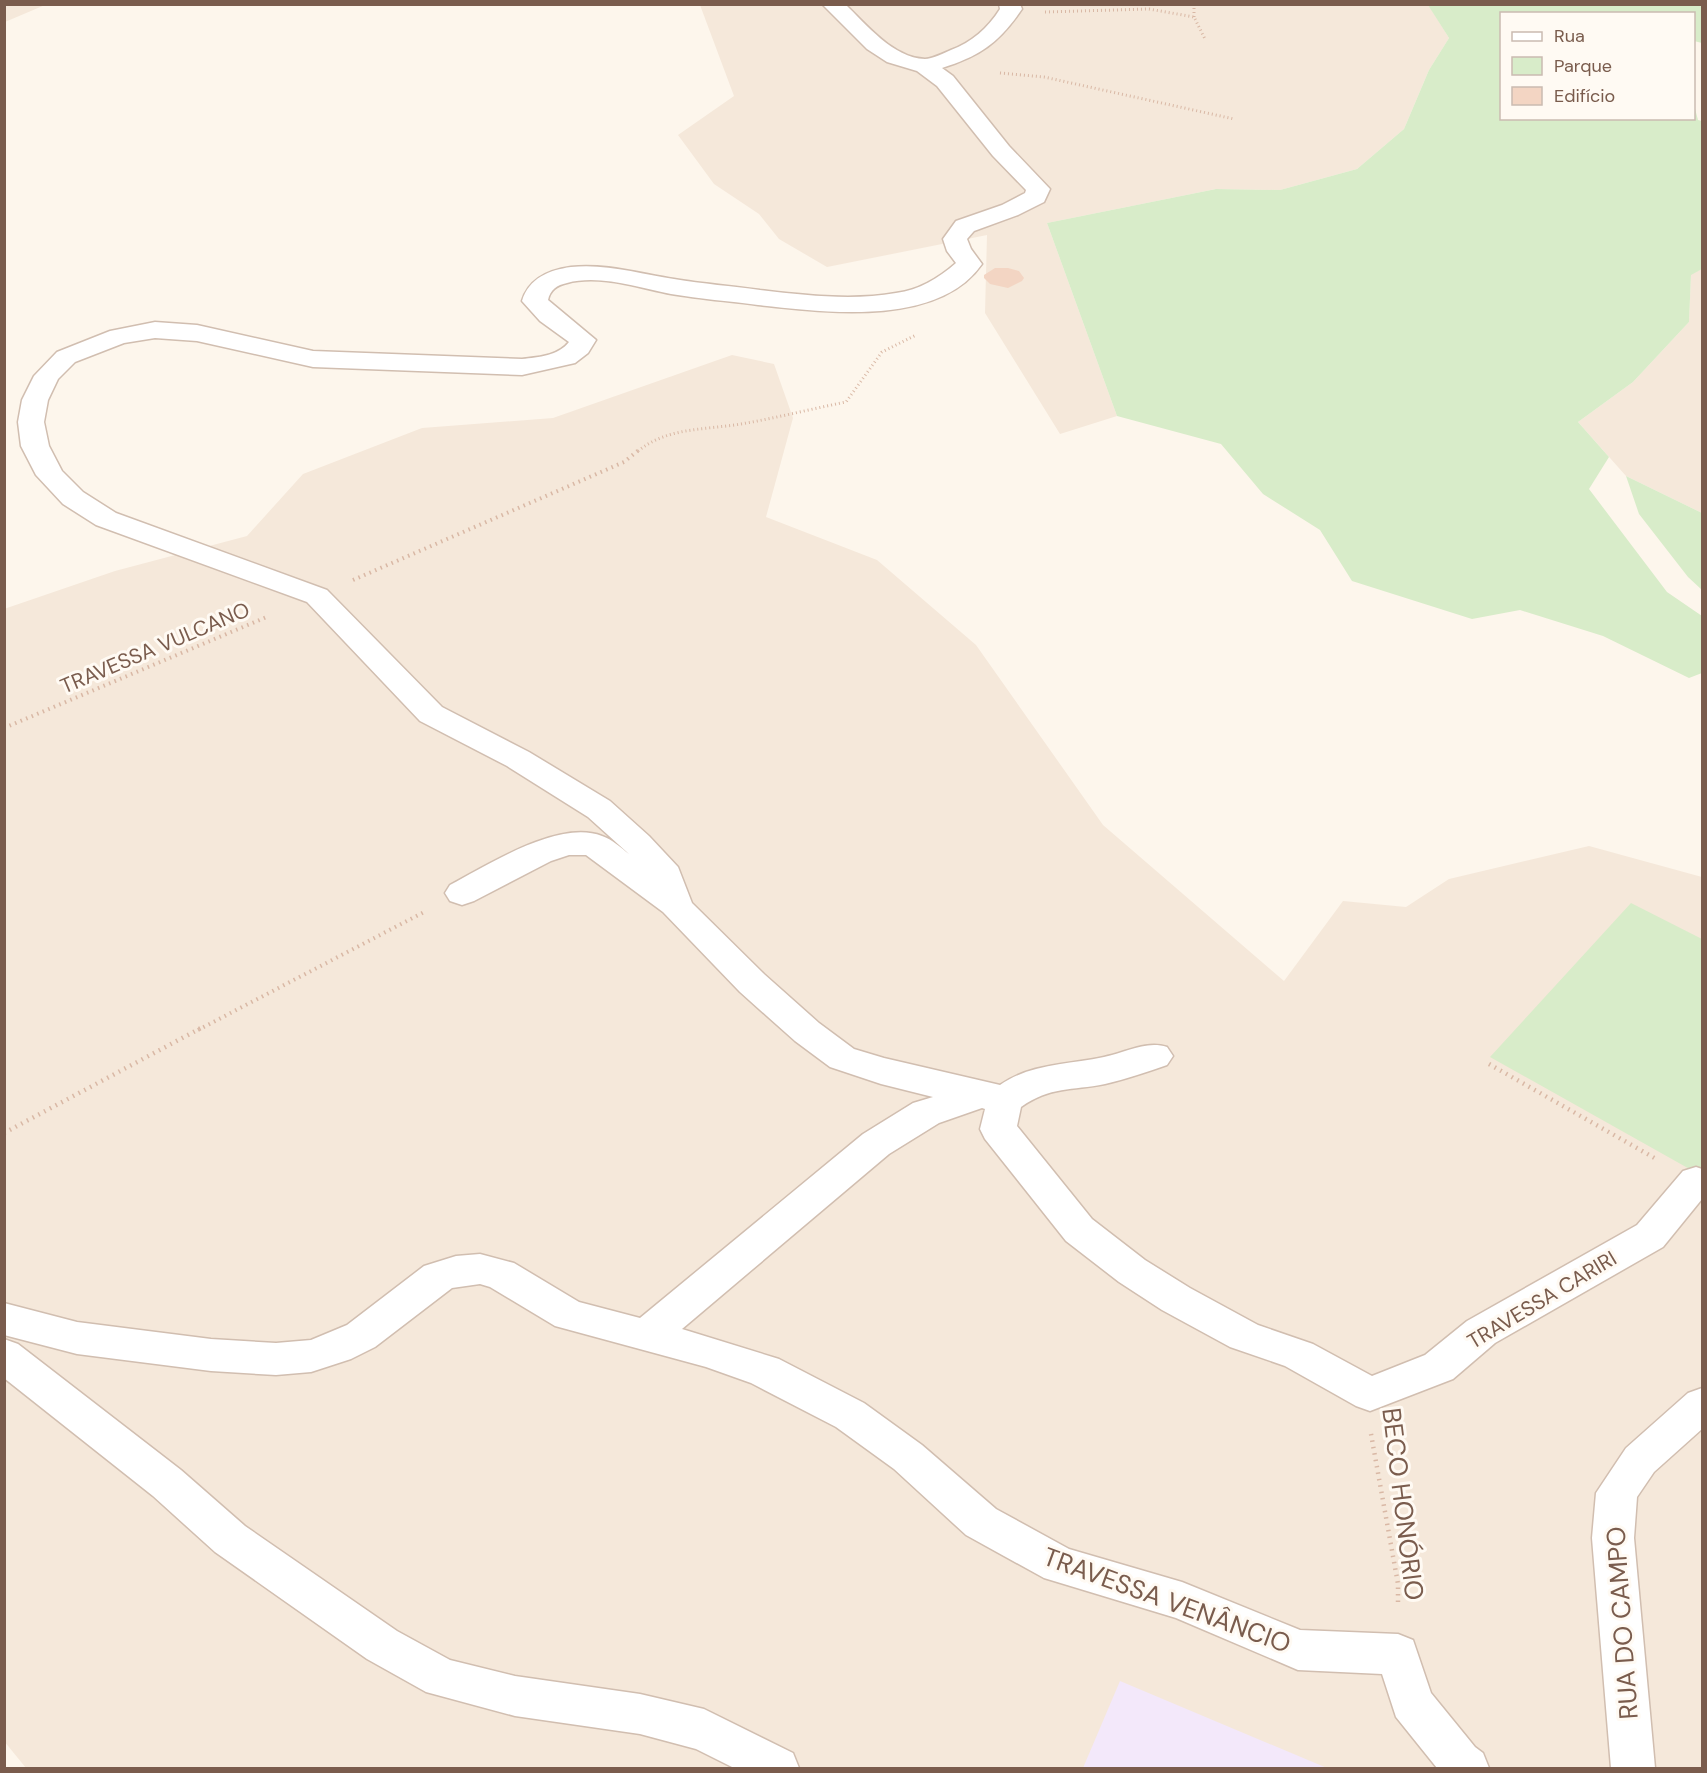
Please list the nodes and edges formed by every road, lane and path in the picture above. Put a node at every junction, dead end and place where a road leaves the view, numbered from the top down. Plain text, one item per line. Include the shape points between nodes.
1 (832, 4) edge
2 (1194, 4) edge
3 (1010, 7) edge
4 (1194, 17) junction
5 (1205, 39) dead end
6 (925, 66) junction
7 (1234, 119) dead end
8 (922, 332) dead end
9 (317, 596) junction
10 (4, 728) edge
11 (462, 893) joint
12 (677, 908) junction
13 (1155, 1056) dead end
14 (1489, 1064) dead end
15 (992, 1098) junction
16 (4, 1133) edge
17 (1696, 1181) joint
18 (4, 1319) edge
19 (647, 1335) junction
20 (4, 1355) edge
21 (1370, 1394) junction
22 (1702, 1405) edge
23 (1398, 1654) junction
24 (777, 1768) edge
25 (1467, 1768) edge
26 (1633, 1768) edge

1 - 6 street via 875,44 895,57
2 - 4 path
3 - 4 path via 1048,12 1149,9
3 - 6 street via 1000,28 982,44
4 - 5 path
6 - 7 path via 1044,76
6 - 9 street via 945,81 1001,151 1038,189 1036,197 964,226 955,239 970,264 957,279 922,295 822,305 575,274 544,283 535,301 583,340 581,348 540,365 313,359 197,333 155,330 89,346 66,357 48,376 35,400 31,422 35,446 50,474 73,498 105,519
8 - 9 path, TRAVESSA VULCANO via 882,352 846,402 739,424 689,429 651,441 624,462
9 - 10 path, TRAVESSA VULCANO
9 - 12 street via 431,714 518,759 599,809 666,875
11 - 12 street via 539,853 568,844 593,844
11 - 16 path
12 - 15 street via 752,983 842,1058
13 - 15 street via 1097,1072 1057,1075
14 - 17 path
15 - 19 street via 926,1113 876,1144
15 - 21 street via 998,1130 1079,1230 1176,1299 1244,1336 1299,1355
17 - 21 street, TRAVESSA CARIRI via 1650,1236 1481,1332 1439,1367
18 - 19 street, TRAVESSA VENÂNCIO via 77,1338 211,1355 276,1359 311,1356 361,1336 438,1277 456,1270 480,1269 500,1274 569,1315
19 - 23 street, TRAVESSA VENÂNCIO via 765,1371 850,1415 908,1457 981,1522 1059,1565 1182,1601 1298,1650
20 - 24 street via 167,1483 230,1539 382,1645 441,1678 515,1696 640,1714 704,1730
21 - 23 path, BECO HONÓRIO via 1370,1429 1398,1584
22 - 26 street, RUA DO CAMPO via 1641,1460 1617,1493 1613,1538
23 - 25 street via 1412,1702

